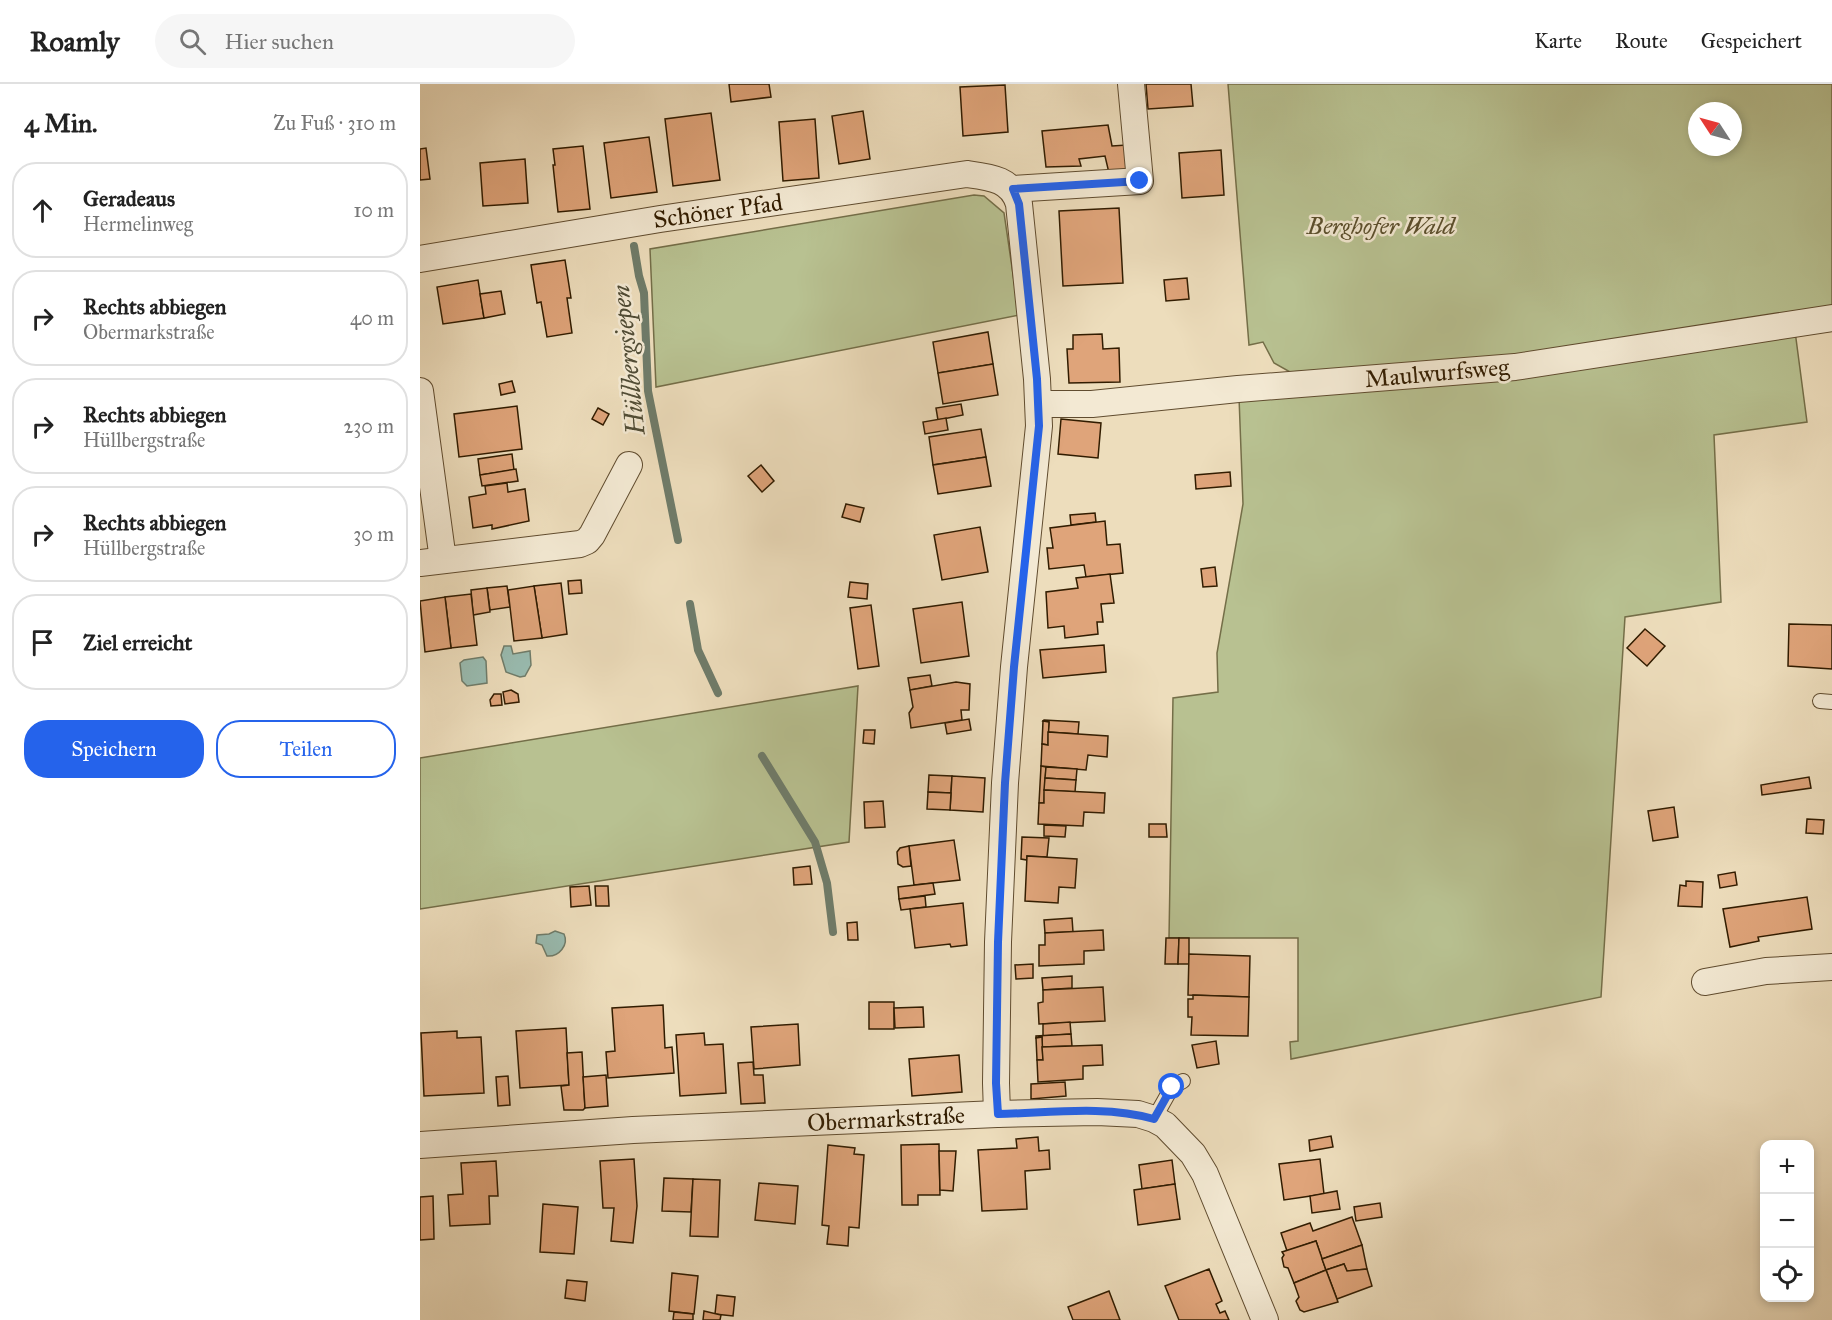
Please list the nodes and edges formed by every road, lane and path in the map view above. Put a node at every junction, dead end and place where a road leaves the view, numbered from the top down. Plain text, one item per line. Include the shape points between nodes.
1 (1131, 84) edge
2 (1013, 189) junction
3 (420, 259) edge
4 (1832, 318) edge
5 (420, 391) edge
6 (1039, 404) junction
7 (629, 465) dead end
8 (432, 561) edge
9 (1832, 967) edge
10 (1706, 982) dead end
11 (1183, 1080) dead end
12 (998, 1114) junction
13 (1154, 1119) junction
14 (420, 1145) edge
15 (1265, 1320) edge

1 - 2 street via 1140,181
2 - 3 street, Schöner Pfad via 990,177 967,174
2 - 6 street via 1019,204
4 - 6 street, Maulwurfsweg via 1515,367 1092,404
5 - 8 street
6 - 12 street via 1005,783 998,954
7 - 8 street via 592,535 580,544
9 - 10 street via 1766,971
11 - 13 lane via 1172,1087
12 - 13 street, Obermarkstraße via 1097,1112 1138,1114
12 - 14 street, Obermarkstraße via 633,1130
13 - 15 street, Obermarkstraße via 1186,1147 1205,1174

